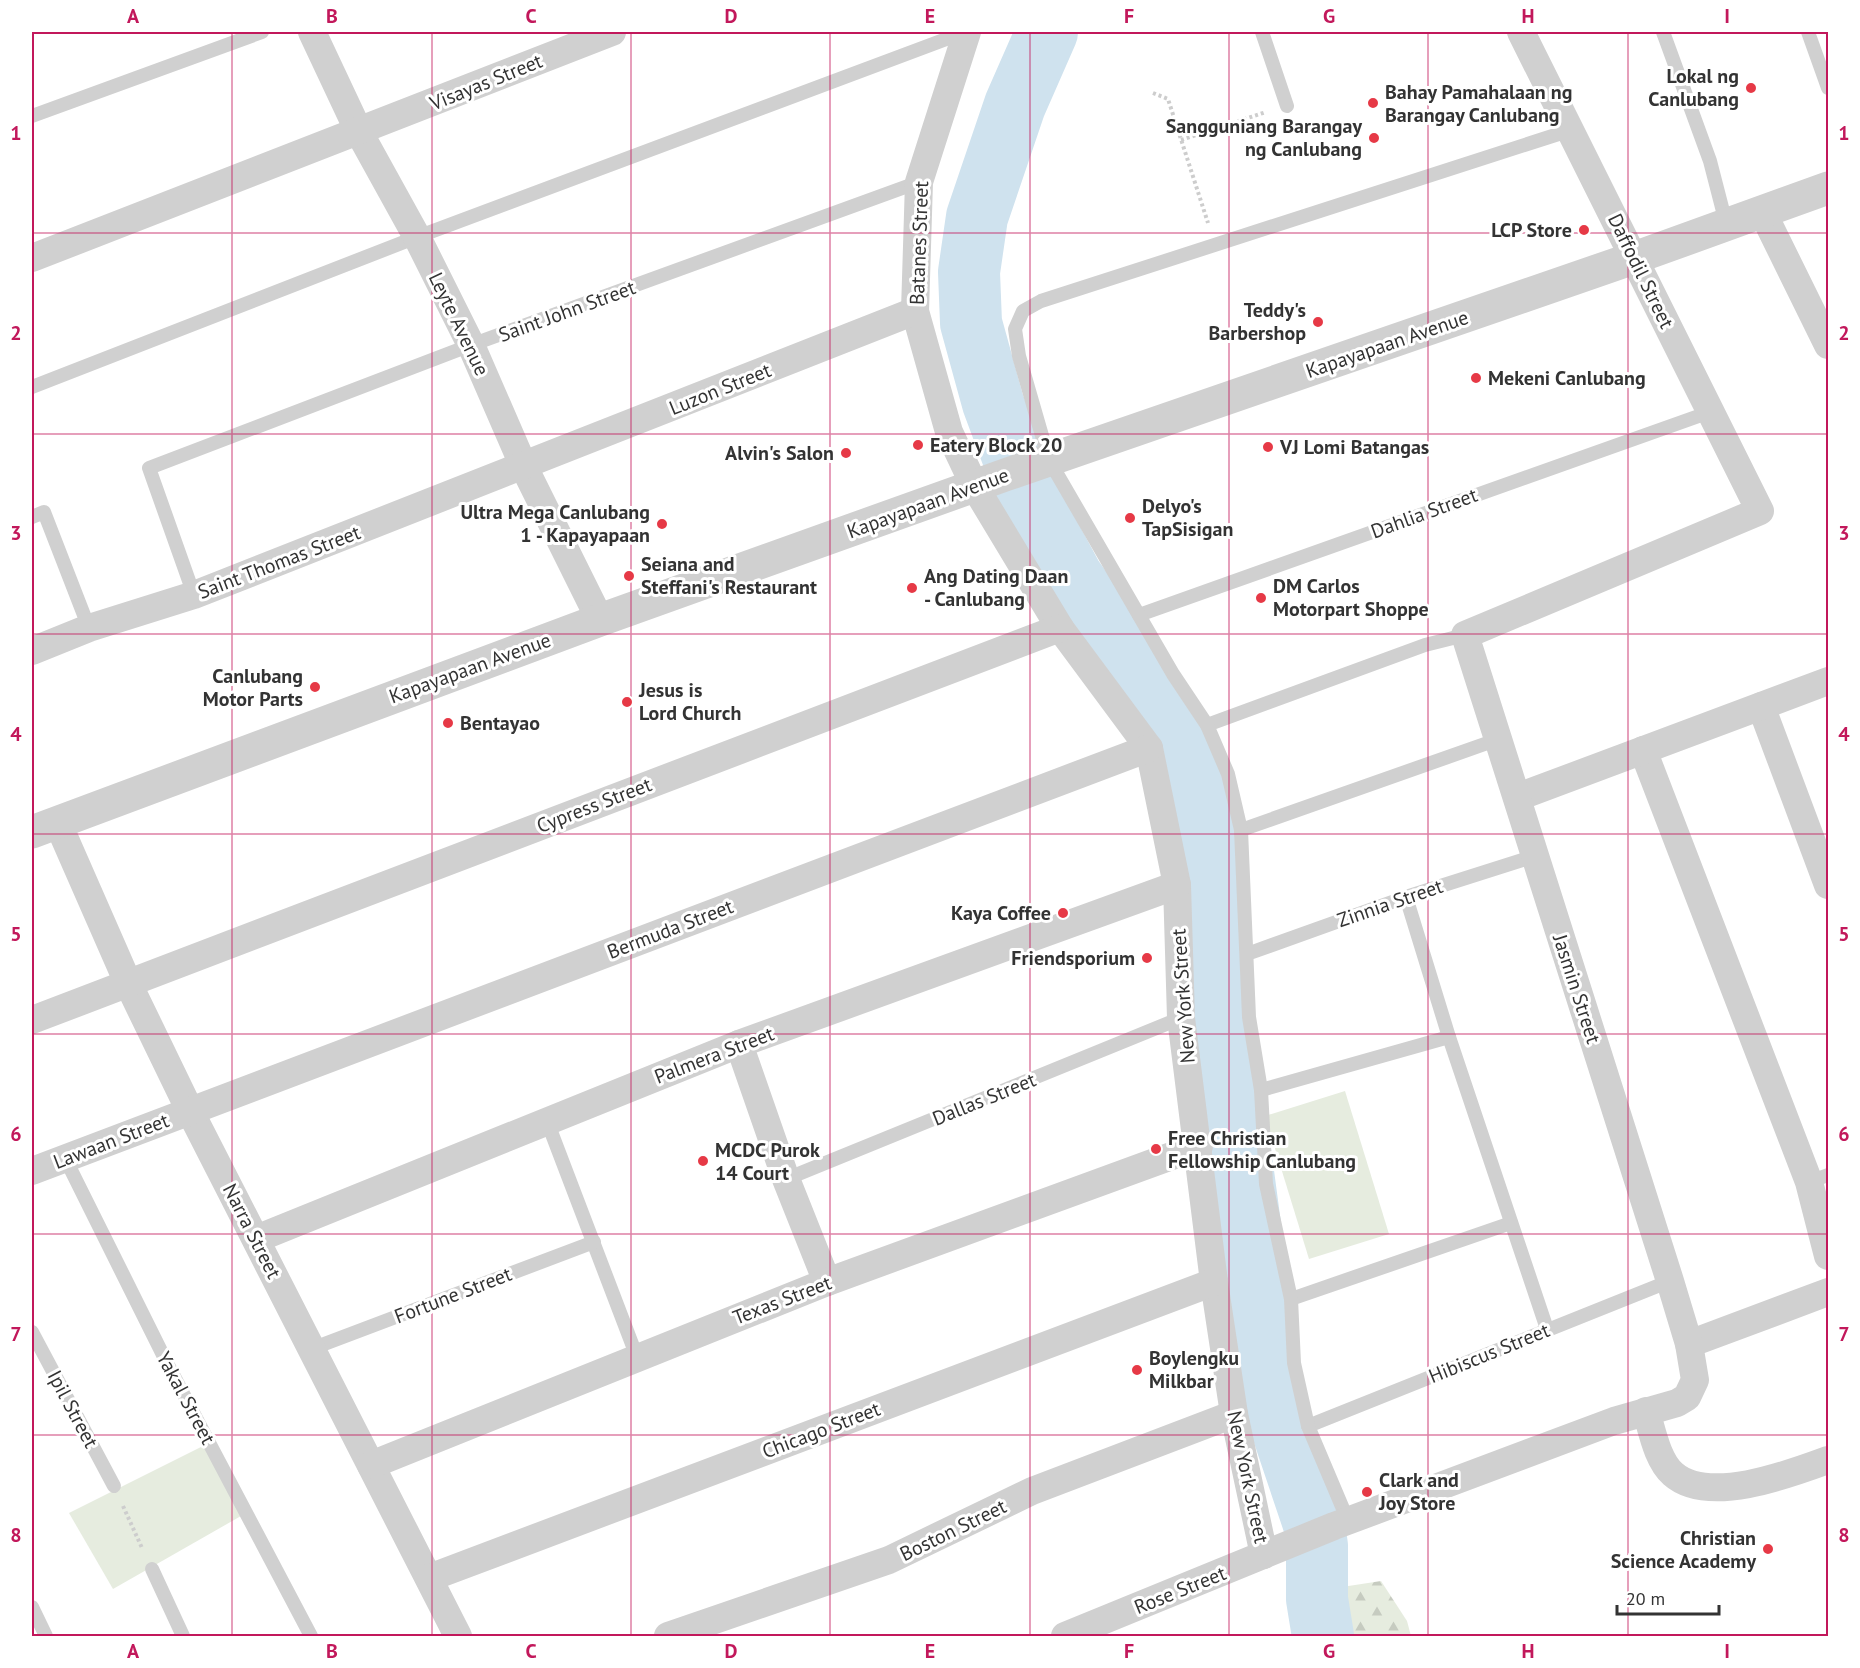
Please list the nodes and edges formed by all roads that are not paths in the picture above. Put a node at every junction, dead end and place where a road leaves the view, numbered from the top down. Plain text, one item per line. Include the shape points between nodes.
1 (262, 32) edge
2 (312, 32) edge
3 (612, 32) edge
4 (966, 32) edge
5 (1262, 32) edge
6 (1521, 32) edge
7 (1663, 32) edge
8 (1808, 32) edge
9 (1828, 88) edge
10 (1287, 106) road end
11 (32, 116) edge
12 (1571, 130) junction
13 (359, 132) junction
14 (919, 182) junction
15 (1828, 188) edge
16 (1762, 211) junction
17 (1726, 223) junction
18 (417, 237) junction
19 (32, 258) edge
20 (1634, 258) junction
21 (915, 311) junction
22 (471, 345) junction
23 (1828, 345) edge
24 (32, 387) edge
25 (1710, 412) junction
26 (524, 467) junction
27 (1029, 467) junction
28 (975, 487) junction
29 (38, 514) edge
30 (194, 595) junction
31 (1139, 615) junction
32 (600, 620) junction
33 (89, 628) junction
34 (1060, 628) junction
35 (1464, 634) junction
36 (32, 651) edge
37 (1828, 681) edge
38 (1761, 706) junction
39 (1207, 725) junction
40 (1496, 740) junction
41 (1149, 748) junction
42 (1643, 750) junction
43 (1518, 796) junction
44 (44, 826) edge
45 (1241, 830) junction
46 (1535, 856) junction
47 (1177, 885) junction
48 (1828, 885) edge
49 (1406, 897) junction
50 (1246, 954) junction
51 (128, 983) junction
52 (1181, 1018) junction
53 (32, 1020) edge
54 (1449, 1037) junction
55 (739, 1044) junction
56 (1261, 1090) junction
57 (190, 1111) junction
58 (547, 1121) junction
59 (1199, 1146) junction
60 (65, 1158) junction
61 (32, 1171) edge
62 (1819, 1178) edge
63 (786, 1179) junction
64 (1511, 1223) junction
65 (256, 1239) junction
66 (594, 1242) junction
67 (1828, 1256) edge
68 (1670, 1281) junction
69 (826, 1282) junction
70 (1214, 1282) junction
71 (1828, 1292) edge
72 (1291, 1299) junction
73 (1547, 1329) junction
74 (32, 1332) edge
75 (1689, 1344) junction
76 (311, 1349) junction
77 (637, 1357) junction
78 (1646, 1411) junction
79 (1234, 1414) junction
80 (1308, 1426) junction
81 (1828, 1460) edge
82 (371, 1465) junction
83 (114, 1486) road end
84 (1341, 1525) junction
85 (1264, 1555) junction
86 (152, 1569) road end
87 (429, 1578) junction
88 (32, 1607) edge
89 (46, 1636) edge
90 (183, 1636) edge
91 (311, 1636) edge
92 (458, 1636) edge
93 (668, 1636) edge
94 (1065, 1636) edge

1 - 11 lane
2 - 13 street, Leyte Avenue
3 - 13 street, Visayas Street
4 - 14 street, Batanes Street
4 - 18 lane
5 - 10 lane
6 - 12 street, Daffodil Street
7 - 17 lane via 1710,161
8 - 9 lane
12 - 20 street, Daffodil Street
12 - 27 lane via 1214,243 1041,301 1023,311 1015,329
13 - 18 street, Leyte Avenue
13 - 19 street, Visayas Street
14 - 21 street, Batanes Street
14 - 22 lane, Saint John Street
15 - 16 street, Kapayapaan Avenue
16 - 17 street, Kapayapaan Avenue
16 - 23 street
17 - 20 street, Kapayapaan Avenue
18 - 22 street, Leyte Avenue
18 - 24 lane
20 - 25 street, Daffodil Street
20 - 27 street, Kapayapaan Avenue
21 - 26 street, Luzon Street
21 - 28 street, Batanes Street via 949,432
22 - 26 street, Leyte Avenue
22 - 30 lane, Saint John Street via 149,468
25 - 31 lane, Dahlia Street
25 - 35 street, Daffodil Street via 1760,511
26 - 30 street, Saint Thomas Street
26 - 32 street, Leyte Avenue
27 - 28 street, Kapayapaan Avenue
27 - 31 lane
28 - 32 street, Kapayapaan Avenue
28 - 34 street, New York Street
29 - 33 lane
30 - 33 street, Saint Thomas Street
31 - 39 lane
32 - 44 street, Kapayapaan Avenue
33 - 36 street, Saint Thomas Street
34 - 41 street, New York Street
34 - 51 street, Cypress Street
35 - 39 lane
35 - 40 street, Jasmin Street
37 - 38 street
38 - 42 street
38 - 48 street
39 - 45 lane via 1228,774
40 - 43 street, Jasmin Street
40 - 45 lane
41 - 47 street, New York Street
41 - 57 street, Bermuda Street
42 - 43 street
42 - 62 street
43 - 46 street, Jasmin Street
44 - 51 street, Narra Street
45 - 50 lane
46 - 49 lane, Zinnia Street
46 - 68 street, Jasmin Street
47 - 52 street, New York Street
47 - 55 street, Palmera Street
49 - 50 lane, Zinnia Street
49 - 54 lane
50 - 56 lane via 1249,1017
51 - 53 street, Cypress Street
51 - 57 street, Narra Street
52 - 59 street, New York Street
52 - 63 lane, Dallas Street
54 - 56 lane
54 - 64 lane
55 - 58 street, Palmera Street
55 - 63 street
56 - 72 lane via 1266,1184
57 - 60 street, Lawaan Street
57 - 65 street, Narra Street
58 - 65 street, Palmera Street
58 - 66 lane
59 - 69 street, Texas Street
59 - 70 street, New York Street
60 - 61 street, Lawaan Street
60 - 91 lane, Yakal Street via 168,1365
62 - 67 street
63 - 69 street
64 - 72 lane
64 - 73 lane
65 - 76 street, Narra Street
66 - 76 lane, Fortune Street
66 - 77 lane
68 - 73 lane, Hibiscus Street
68 - 75 street, Jasmin Street
69 - 77 street, Texas Street
70 - 79 street, New York Street
70 - 87 street, Chicago Street
71 - 75 street
72 - 80 lane via 1294,1363
73 - 80 lane, Hibiscus Street
74 - 83 lane, Ipil Street
75 - 78 street, Jasmin Street via 1695,1371 1687,1397
76 - 82 street, Narra Street
77 - 82 street, Texas Street
78 - 81 street via 1664,1463 1677,1477 1698,1485 1749,1484
78 - 84 street, Rose Street
79 - 85 street, New York Street
79 - 93 street, Boston Street via 1032,1491 889,1560
80 - 84 lane
82 - 87 street, Narra Street
84 - 85 street, Rose Street
85 - 94 street, Rose Street
86 - 90 lane
87 - 92 street, Narra Street
88 - 89 lane

